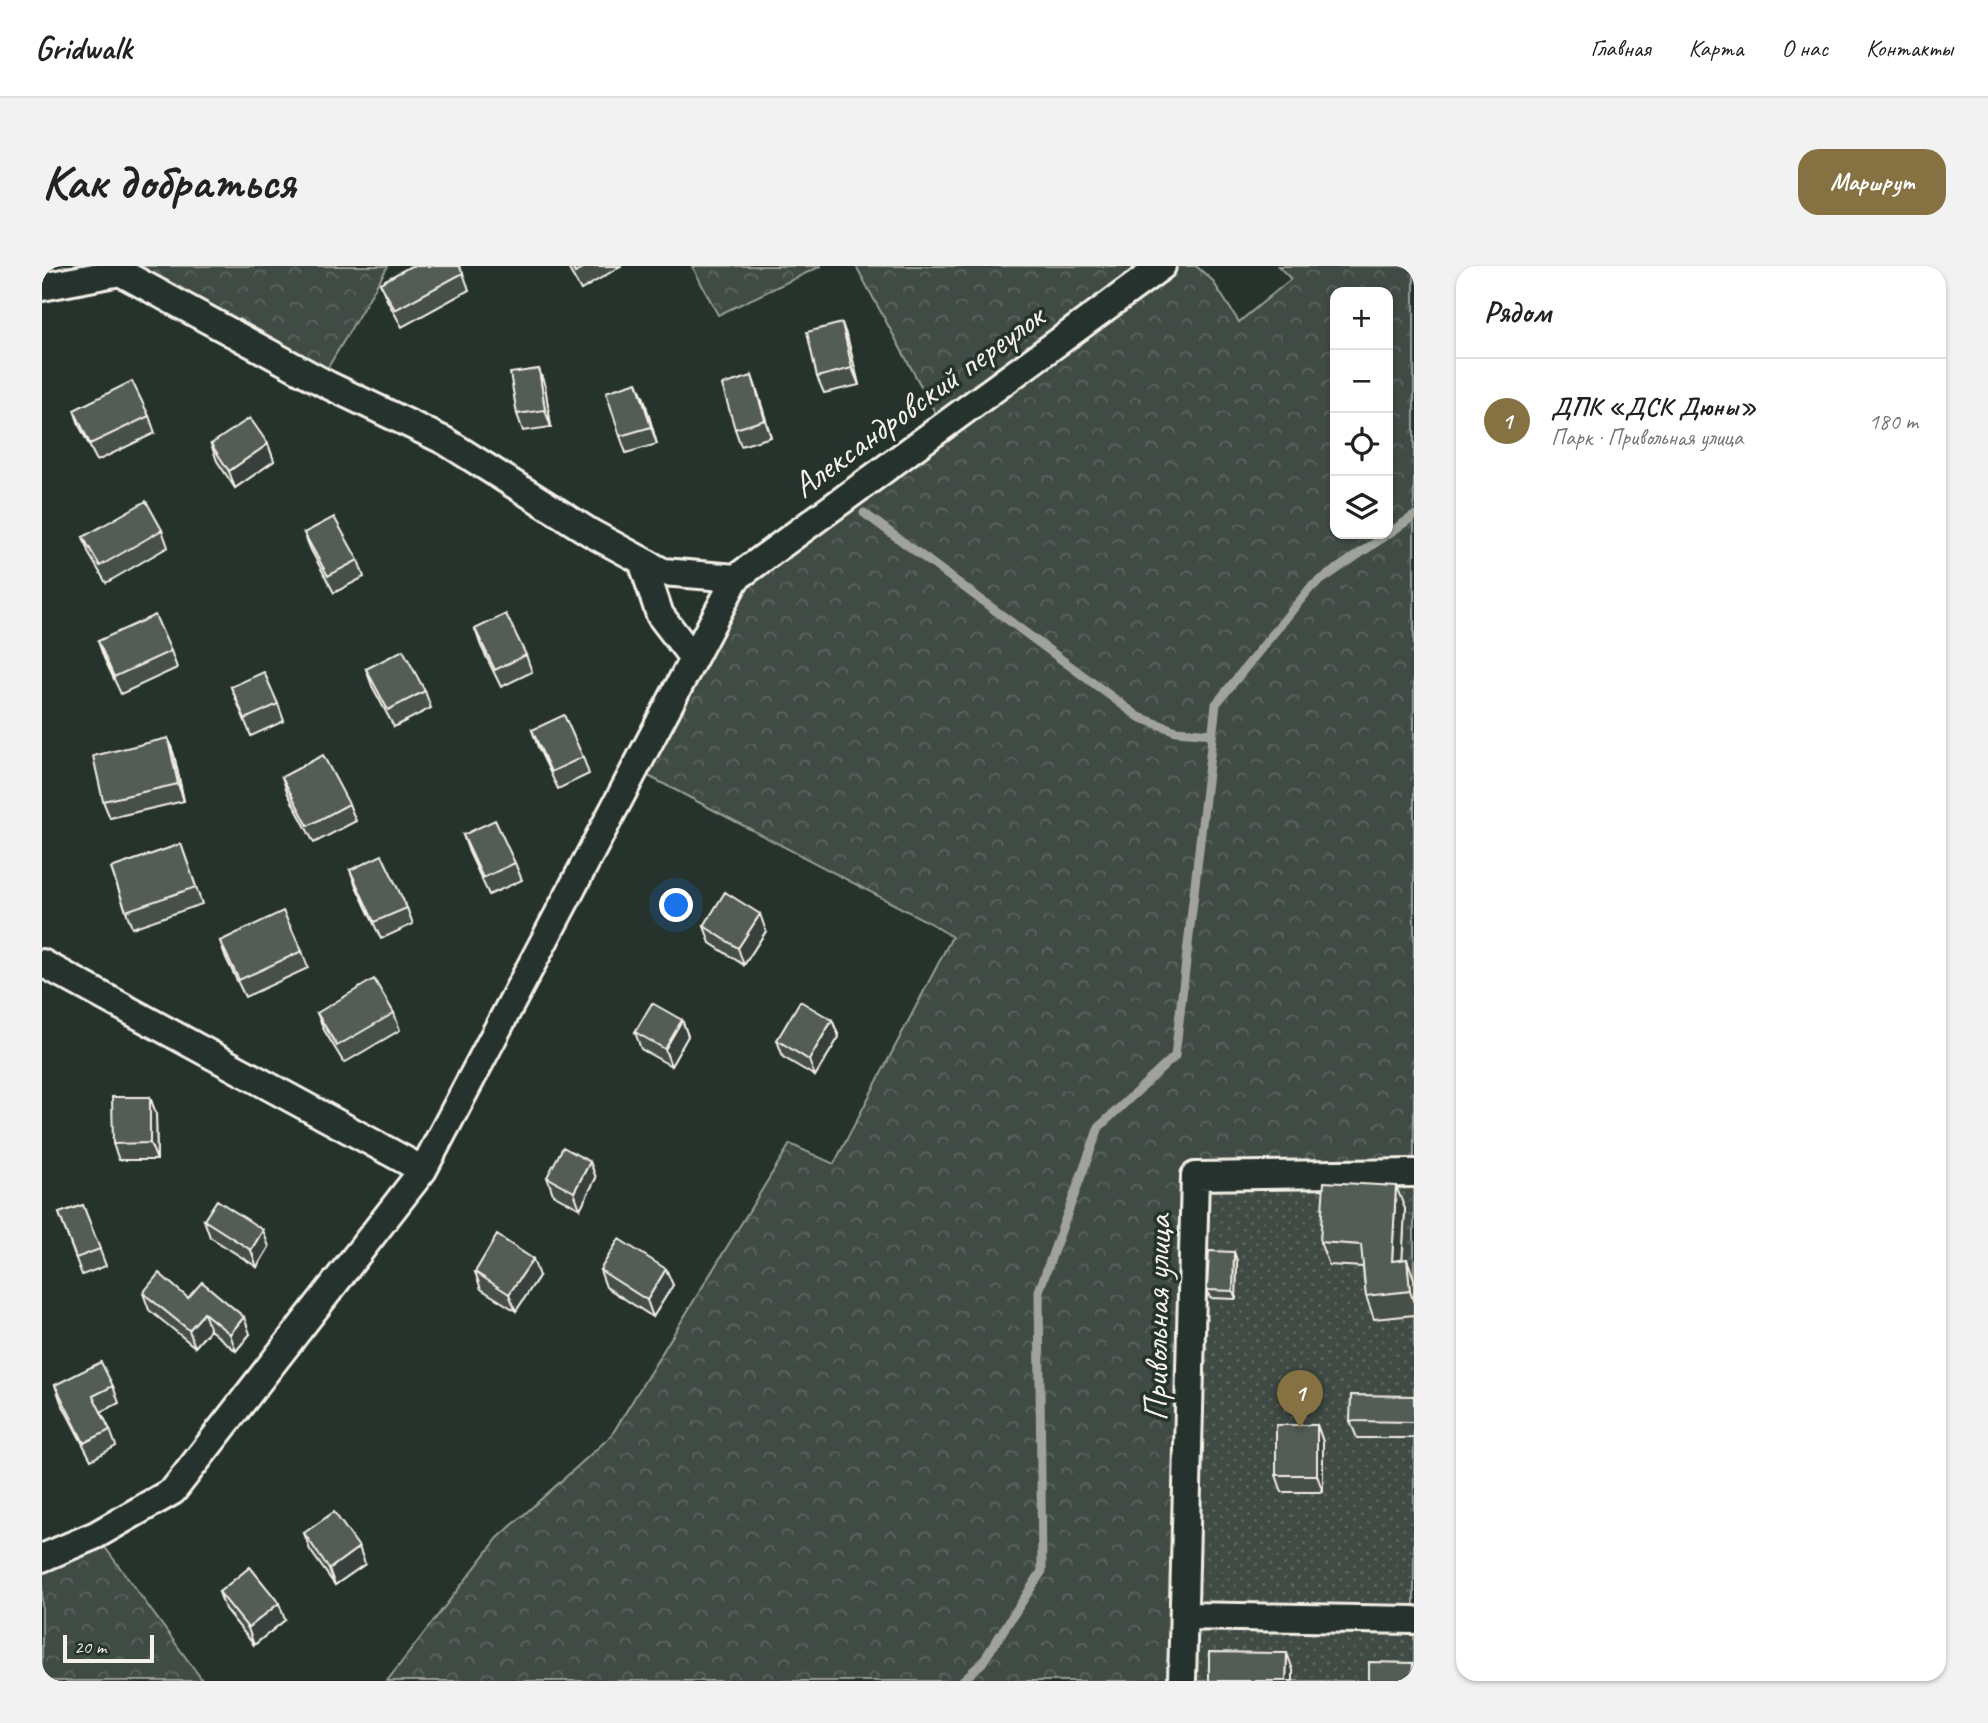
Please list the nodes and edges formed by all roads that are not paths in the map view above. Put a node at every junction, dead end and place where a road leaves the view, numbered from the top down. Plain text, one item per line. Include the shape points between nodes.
1 (1162, 266) edge
2 (118, 269) edge
3 (42, 287) edge
4 (642, 561) junction
5 (743, 573) junction
6 (693, 658) junction
7 (42, 963) edge
8 (423, 1170) junction
9 (1414, 1172) edge
10 (42, 1558) edge
11 (1185, 1616) junction
12 (1414, 1620) edge
13 (1182, 1681) edge

1 - 5 street, Александровский переулок
2 - 3 street
2 - 4 street via 328,385 445,441
4 - 5 street via 663,572
4 - 6 street via 660,615
5 - 6 street
6 - 8 street
7 - 8 street
8 - 10 street via 173,1491 96,1535
9 - 11 street, Привольная улица via 1195,1175
11 - 12 street
11 - 13 street, Привольная улица

